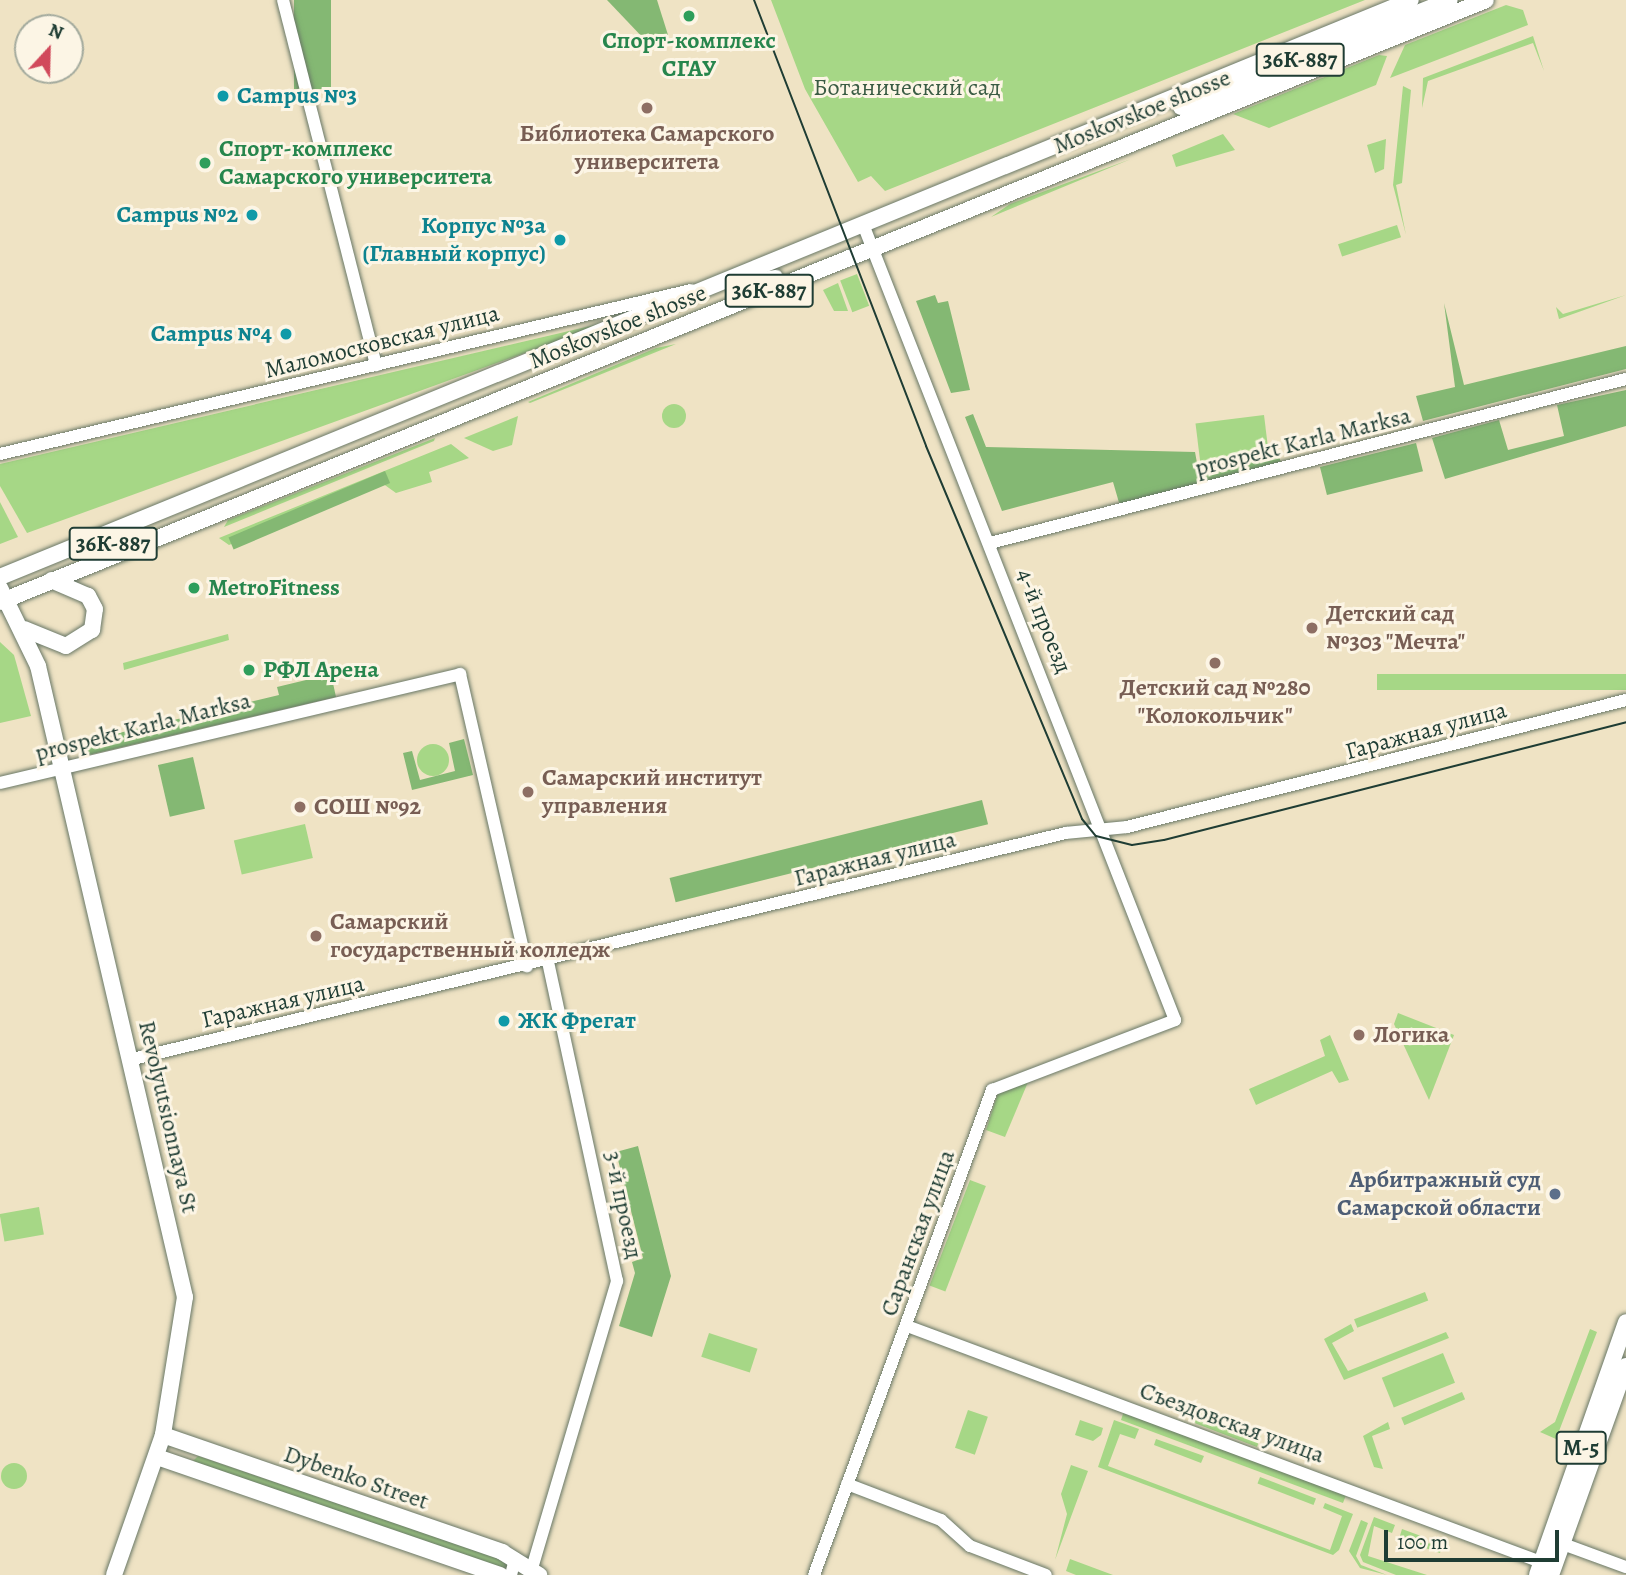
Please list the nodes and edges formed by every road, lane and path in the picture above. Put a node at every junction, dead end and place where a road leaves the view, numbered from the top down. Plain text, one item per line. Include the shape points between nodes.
1 (283, 0) edge
2 (1411, 0) edge
3 (1450, 0) edge
4 (1486, 0) edge
5 (869, 237) junction
6 (776, 276) junction
7 (717, 285) junction
8 (376, 365) junction
9 (1626, 379) edge
10 (0, 453) edge
11 (990, 542) junction
12 (43, 579) junction
13 (1, 591) edge
14 (24, 629) junction
15 (1626, 700) edge
16 (61, 768) junction
17 (0, 783) edge
18 (1104, 828) junction
19 (548, 961) junction
20 (527, 966) junction
21 (1175, 1020) joint
22 (133, 1059) junction
23 (1626, 1322) edge
24 (907, 1326) junction
25 (1626, 1366) edge
26 (163, 1435) junction
27 (156, 1457) junction
28 (847, 1484) junction
29 (1563, 1544) junction
30 (1626, 1567) edge
31 (1543, 1571) edge
32 (524, 1572) edge
33 (114, 1575) edge
34 (500, 1575) edge
35 (814, 1575) edge
36 (1046, 1575) edge

1 - 8 street
2 - 5 main road, Moskovskoe shosse / 36К-887
3 - 5 main road, Moskovskoe shosse / 36К-887
4 - 5 main road, Moskovskoe shosse / 36К-887
5 - 6 main road, Moskovskoe shosse / 36К-887
5 - 7 main road, Moskovskoe shosse / 36К-887
5 - 11 street, 4-й проезд
5 - 12 main road, Moskovskoe shosse / 36К-887
6 - 7 street, Маломосковская улица
6 - 12 main road, Moskovskoe shosse / 36К-887
7 - 8 street, Маломосковская улица
7 - 13 main road, Moskovskoe shosse / 36К-887
8 - 10 street, Маломосковская улица
9 - 11 street, prospekt Karla Marksa
11 - 18 street, 4-й проезд
12 - 13 main road, Moskovskoe shosse / 36К-887
12 - 14 main road via 88,596 94,609 92,630 66,646
13 - 14 main road
14 - 16 main road, Revolyutsionnaya St
15 - 18 street, Гаражная улица
16 - 17 street, prospekt Karla Marksa
16 - 20 street, prospekt Karla Marksa via 460,674
16 - 22 main road, Revolyutsionnaya St
18 - 19 street, Гаражная улица
18 - 21 street, 4-й проезд
19 - 20 street, Гаражная улица
19 - 32 street, 3-й проезд via 617,1281
20 - 22 street, Гаражная улица
21 - 24 street, Саранская улица via 992,1090
22 - 26 main road, Revolyutsionnaya St via 185,1297
23 - 31 main road, М-5
24 - 28 street, Саранская улица
24 - 31 street, Съездовская улица
25 - 29 main road, М-5
26 - 27 main road, Revolyutsionnaya St
26 - 32 main road, Dybenko Street
27 - 33 main road, Revolyutsionnaya St
27 - 34 main road, Dybenko Street
28 - 35 street, Саранская улица
28 - 36 street via 941,1521 970,1546
29 - 30 street
29 - 31 main road, М-5

